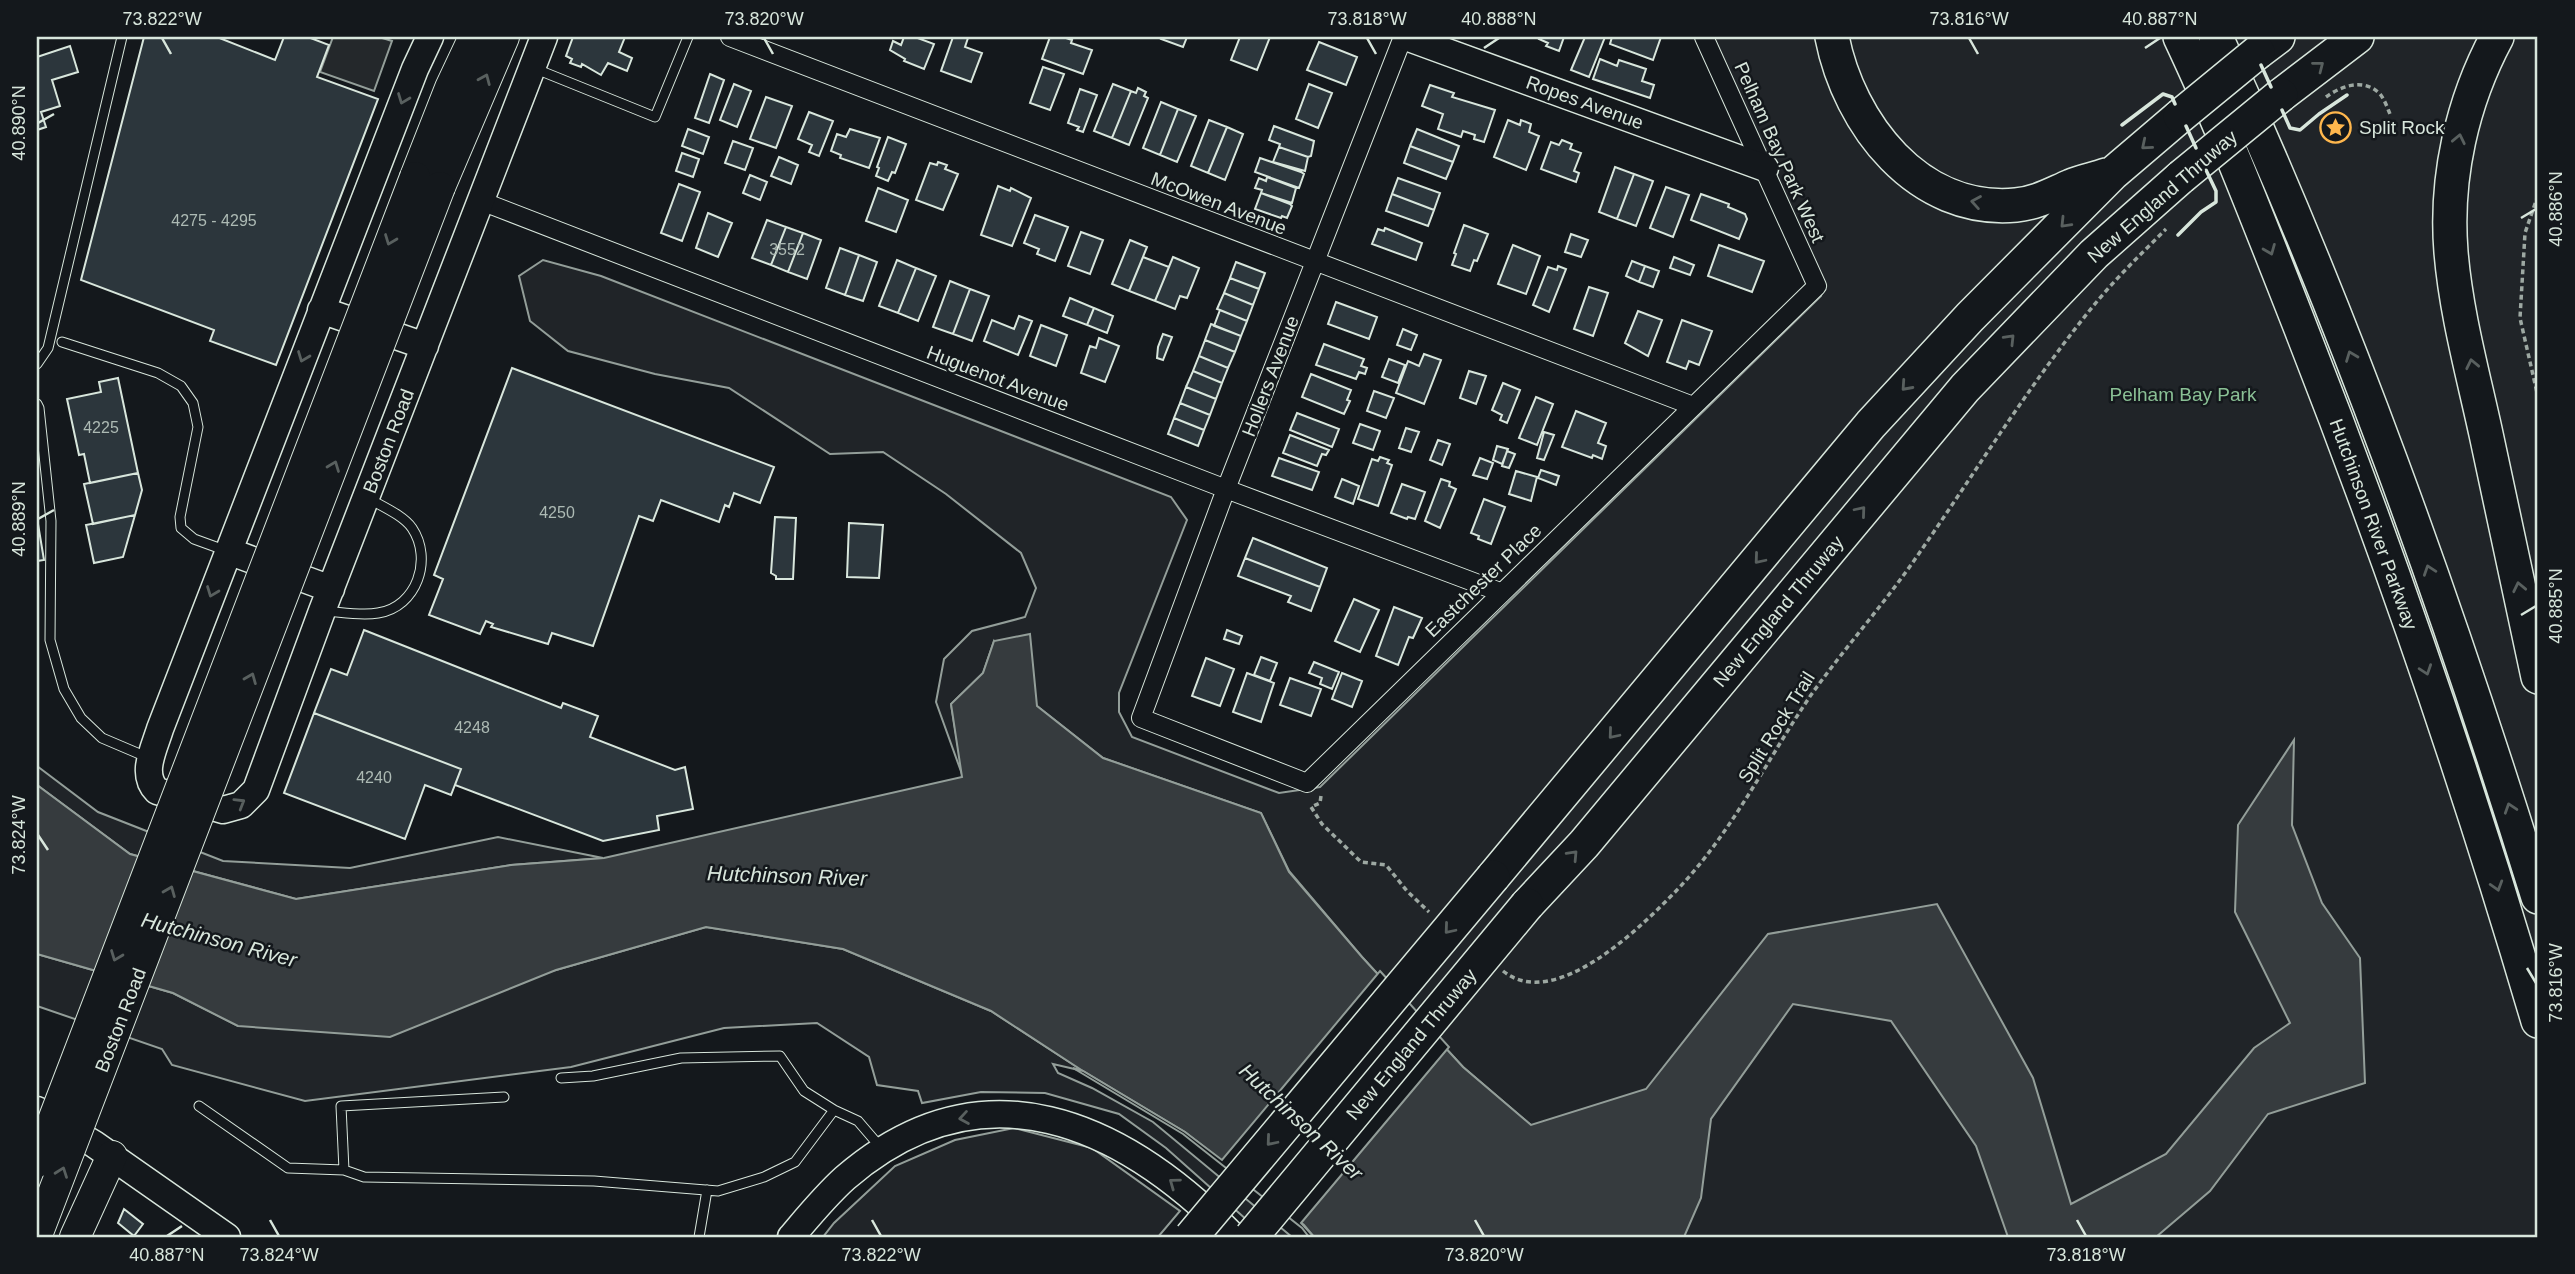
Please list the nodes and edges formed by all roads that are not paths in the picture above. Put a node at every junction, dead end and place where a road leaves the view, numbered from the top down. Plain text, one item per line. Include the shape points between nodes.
1 (121, 37) edge
2 (430, 37) edge
3 (474, 37) edge
4 (504, 37) edge
5 (544, 37) edge
6 (688, 37) edge
7 (730, 37) edge
8 (1404, 37) edge
9 (1704, 37) edge
10 (1832, 37) edge
11 (2160, 37) edge
12 (2180, 37) edge
13 (2216, 37) edge
14 (2357, 37) edge
15 (2497, 37) edge
16 (2268, 44) edge
17 (533, 68) junction
18 (2222, 131) junction
19 (1765, 168) junction
20 (2112, 174) junction
21 (428, 182) junction
22 (481, 201) junction
23 (1315, 262) junction
24 (1817, 286) joint
25 (321, 310) junction
26 (62, 342) dead end
27 (425, 346) junction
28 (37, 364) edge
29 (37, 404) edge
30 (1693, 407) junction
31 (1226, 489) junction
32 (367, 497) junction
33 (228, 551) junction
34 (1500, 592) junction
35 (327, 600) junction
36 (2538, 677) edge
37 (151, 758) junction
38 (1307, 783) joint
39 (2538, 897) edge
40 (2538, 1021) edge
41 (561, 1078) dead end
42 (504, 1097) dead end
43 (199, 1107) dead end
44 (37, 1110) edge
45 (834, 1110) junction
46 (883, 1151) junction
47 (112, 1156) junction
48 (37, 1161) edge
49 (344, 1170) junction
50 (707, 1190) junction
51 (1237, 1234) edge
52 (37, 1235) edge
53 (75, 1237) edge
54 (227, 1237) edge
55 (699, 1237) edge
56 (792, 1237) edge
57 (1191, 1237) edge

1 - 28 lane via 48,348
2 -> 25 street, Boston Road
3 - 21 main road, Boston Road via 450,88
21 -> 4 main road, Boston Road
5 - 17 street, Boston Road
6 - 17 lane via 655,117
7 - 23 street, McOwen Avenue
8 - 19 street, Ropes Avenue
8 - 23 street, Hollers Avenue
9 - 19 street, Pelham Bay Park West
20 -> 10 highway via 2016,205 1942,193 1907,171 1873,132 1847,84
11 - 18 highway
12 - 18 highway, Hutchinson River Parkway
39 -> 13 highway, Hutchinson River Parkway via 2485,730 2377,426 2297,221
51 -> 14 highway, New England Thruway, bridge via 1584,844 1965,388 2103,245
36 -> 15 highway via 2451,251 2460,137 2476,82
16 -> 20 highway, bridge
17 - 22 street, Boston Road
18 -> 40 highway, Hutchinson River Parkway via 2378,532 2465,786
19 - 24 street, Pelham Bay Park West
20 -> 57 highway, bridge via 1871,424
21 -> 48 main road, Boston Road, bridge
52 -> 21 main road, Boston Road, bridge
22 - 27 street, Boston Road
22 - 31 street, Huguenot Avenue
23 - 30 street, McOwen Avenue
23 - 31 street, Hollers Avenue
24 - 30 street, Eastchester Place
25 - 27 street
25 -> 33 street, Boston Road
26 - 33 lane via 158,373 181,386 193,403 198,427 181,528 194,539
27 - 32 street, Boston Road
29 - 37 lane via 51,521 50,640 64,689 81,718 102,738
30 - 34 street, Eastchester Place
31 - 34 street, Huguenot Avenue
31 - 38 street, Hollers Avenue via 1141,718
32 - 35 street, Boston Road
32 - 35 lane via 410,526 422,562 419,579 410,596 377,614
33 - 35 street
33 -> 37 street, Boston Road
34 - 38 street, Eastchester Place
37 -> 35 street, Boston Road via 149,779 157,791 223,810 249,799
41 - 45 lane via 681,1058 780,1056 804,1091
42 - 49 lane via 341,1106
43 - 49 lane via 288,1168
44 - 47 street
45 - 46 lane via 858,1121
45 - 50 lane via 795,1163 719,1191
51 -> 46 street via 1163,1174 1118,1147 1071,1125 1043,1118 992,1114 953,1120 928,1127
46 - 56 street via 845,1178
47 - 53 main road
47 - 54 street
49 - 50 lane via 364,1177 594,1181
50 - 55 lane

